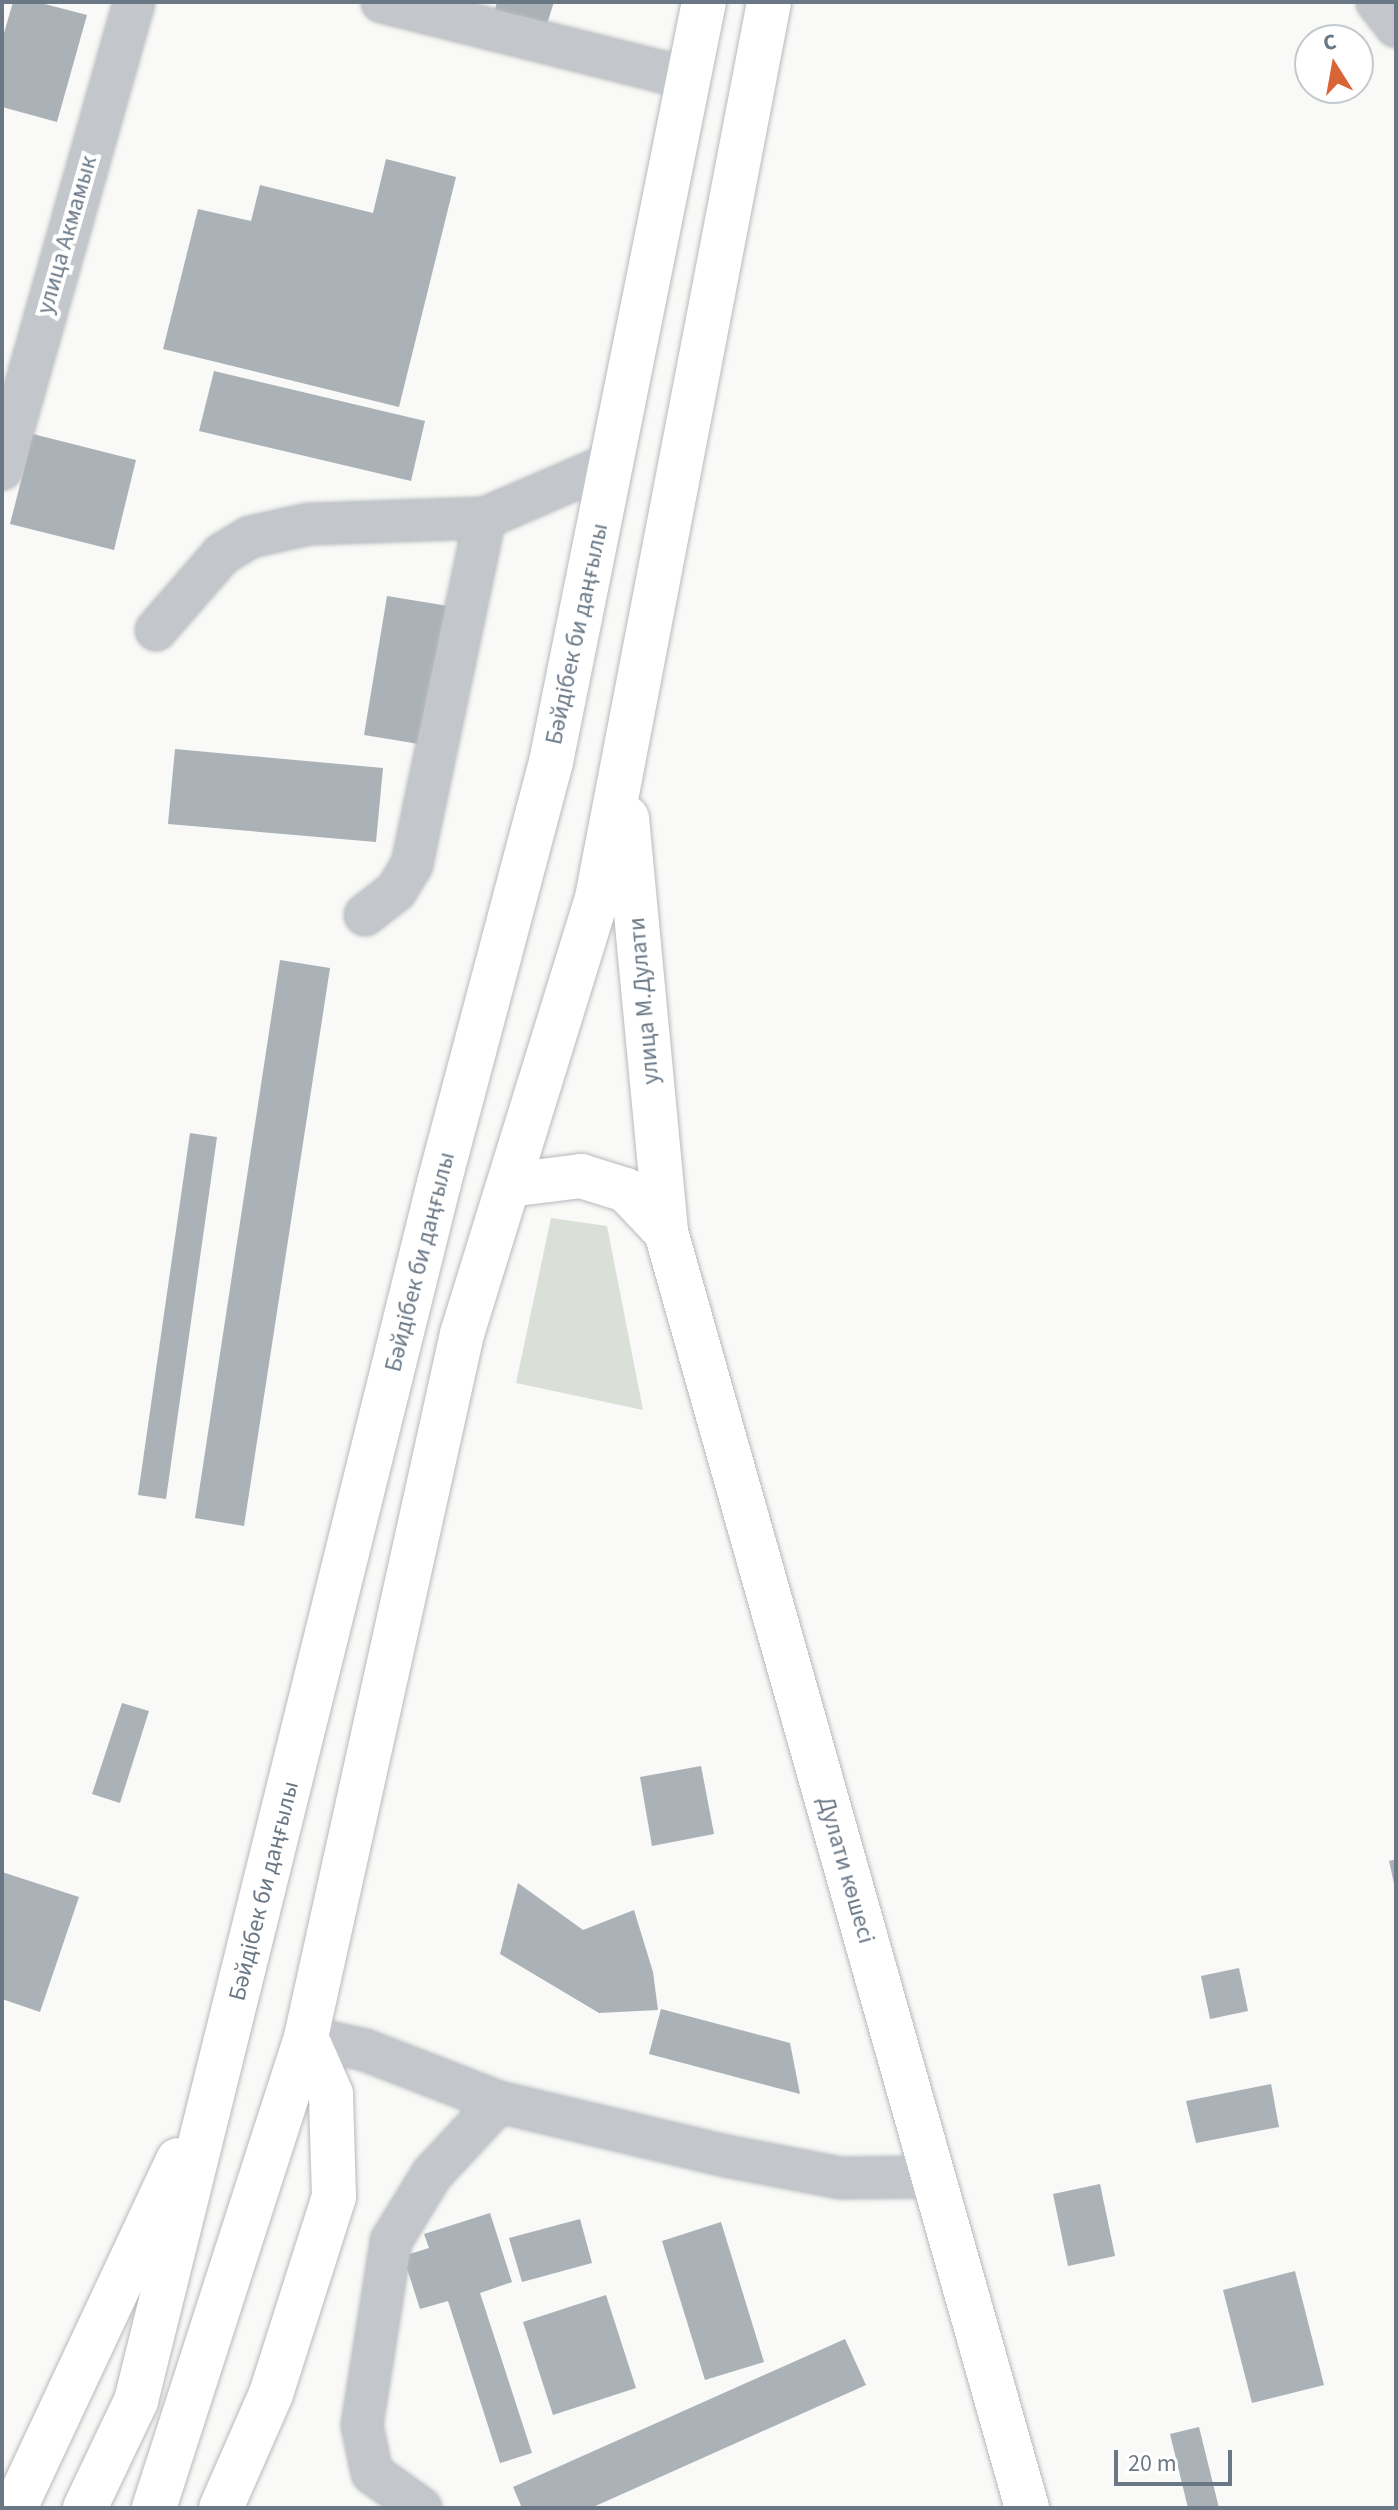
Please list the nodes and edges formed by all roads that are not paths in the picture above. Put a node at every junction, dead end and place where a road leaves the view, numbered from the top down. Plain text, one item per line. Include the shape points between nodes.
1 (134, 2) edge
2 (382, 2) edge
3 (704, 2) edge
4 (769, 2) edge
5 (1377, 2) edge
6 (1396, 26) edge
7 (690, 79) junction
8 (612, 463) junction
9 (2, 469) edge
10 (485, 518) junction
11 (156, 630) dead end
12 (622, 769) junction
13 (365, 915) dead end
14 (509, 1185) junction
15 (666, 1232) junction
16 (306, 2037) junction
17 (223, 2064) junction
18 (499, 2102) junction
19 (933, 2177) junction
20 (15, 2508) edge
21 (85, 2508) edge
22 (154, 2508) edge
23 (221, 2508) edge
24 (421, 2508) edge
25 (1027, 2508) edge

1 - 9 street, улица Акмамык
2 - 7 street
3 - 7 main road, Бәйдібек би даңғылы
4 - 12 main road
5 - 6 street
7 - 8 main road, Бәйдібек би даңғылы
8 - 10 street
8 - 17 main road, Бәйдібек би даңғылы via 551,762 435,1198
10 - 11 street via 309,524 250,537 222,554
10 - 13 street via 412,864 396,891
12 - 14 main road via 597,898
12 - 15 main road, улица М.Дулати
14 - 15 main road via 581,1176 626,1190
14 - 16 main road via 462,1334
15 - 19 main road, Дулати көшесі
16 - 18 street via 365,2050
16 - 22 main road
16 - 23 main road via 331,2094 334,2197 271,2394
17 - 20 main road
17 - 21 main road, Бәйдібек би даңғылы via 136,2401
18 - 19 street via 840,2178
18 - 24 street via 432,2174 391,2241 362,2425 372,2473
19 - 25 main road, Дулати көшесі

